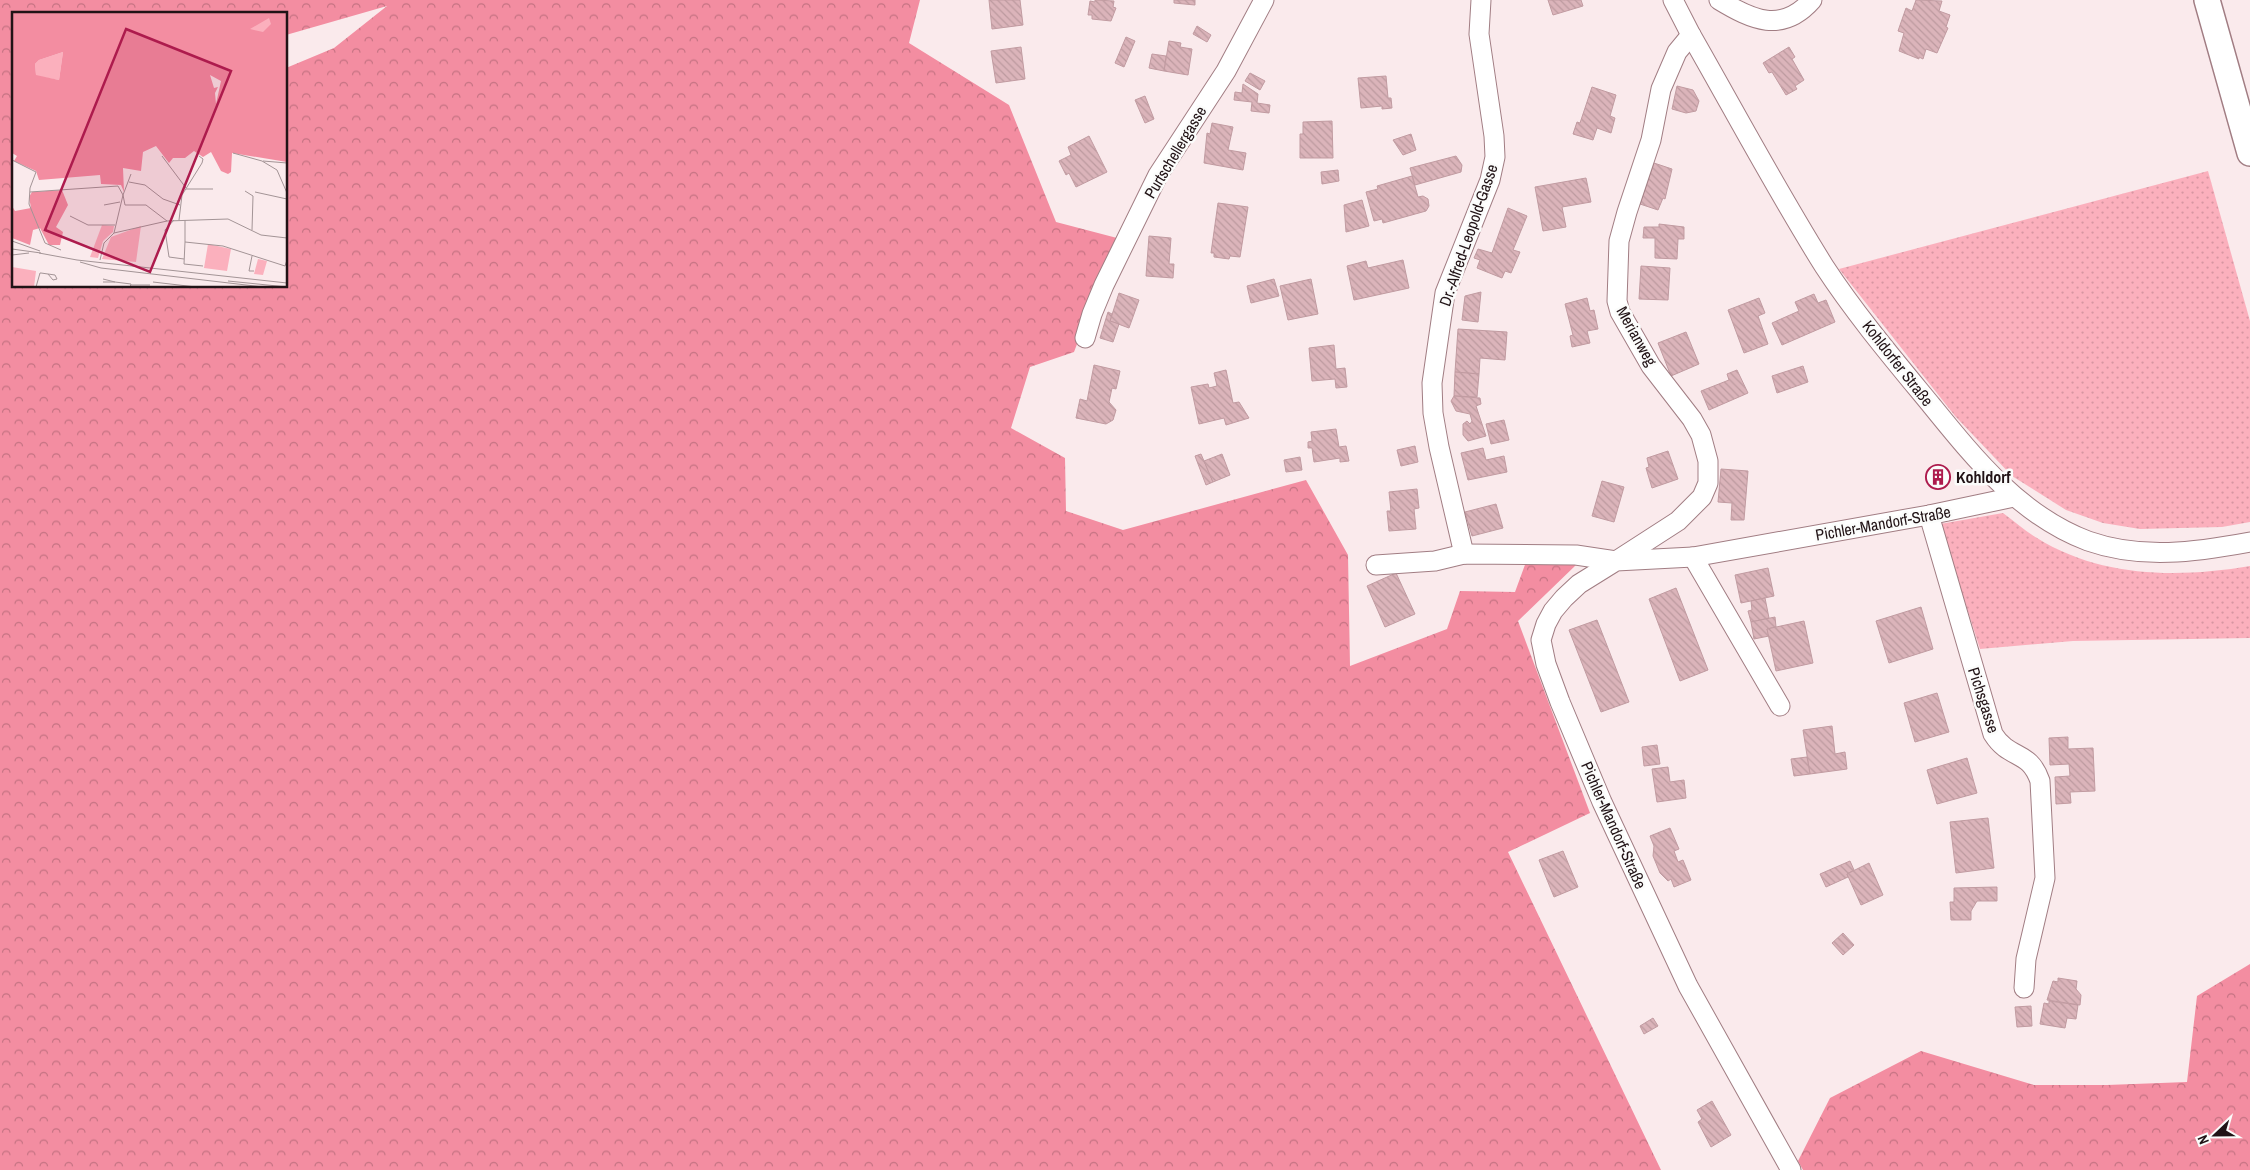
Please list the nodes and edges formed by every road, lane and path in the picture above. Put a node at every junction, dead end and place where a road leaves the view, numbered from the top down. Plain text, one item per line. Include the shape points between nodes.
1 (1264, 0) edge
2 (1481, 0) edge
3 (1673, 0) edge
4 (1719, 0) edge
5 (1812, 0) edge
6 (2207, 0) edge
7 (1691, 35) junction
8 (2250, 153) edge
9 (1085, 338) dead end
10 (2014, 497) junction
11 (1929, 515) junction
12 (2250, 542) edge
13 (1464, 554) junction
14 (1693, 557) junction
15 (1616, 561) junction
16 (1376, 566) dead end
17 (1780, 706) dead end
18 (2024, 988) dead end
19 (1792, 1170) edge

1 - 9 street, Purtschellergasse via 1226,71 1158,175 1104,285
2 - 13 street, Dr.-Alfred-Leopold-Gasse via 1479,34 1495,157 1490,180 1445,293 1432,383 1439,447
3 - 7 street, Kohldorfer Straße
4 - 5 street via 1743,15 1759,20 1782,20
6 - 8 main road
7 - 10 street, Kohldorfer Straße via 1825,266 1863,320 1973,456
7 - 15 street, Merianweg via 1677,52 1661,89 1650,140 1619,241 1617,301 1651,366 1701,435 1708,461 1708,483 1702,497 1678,521
10 - 11 street, Pichler-Mandorf-Straße
10 - 12 street, Kohldorfer Straße via 2088,541 2145,553 2194,552
11 - 14 street, Pichler-Mandorf-Straße
11 - 18 street, Pichsgasse via 1993,734 2006,750 2028,760 2040,781 2045,878 2026,959
13 - 15 street via 1576,554
13 - 16 street via 1436,561
14 - 15 street, Pichler-Mandorf-Straße
14 - 17 street
15 - 19 street, Pichler-Mandorf-Straße via 1580,584 1553,612 1541,640 1546,664 1602,802 1688,986

